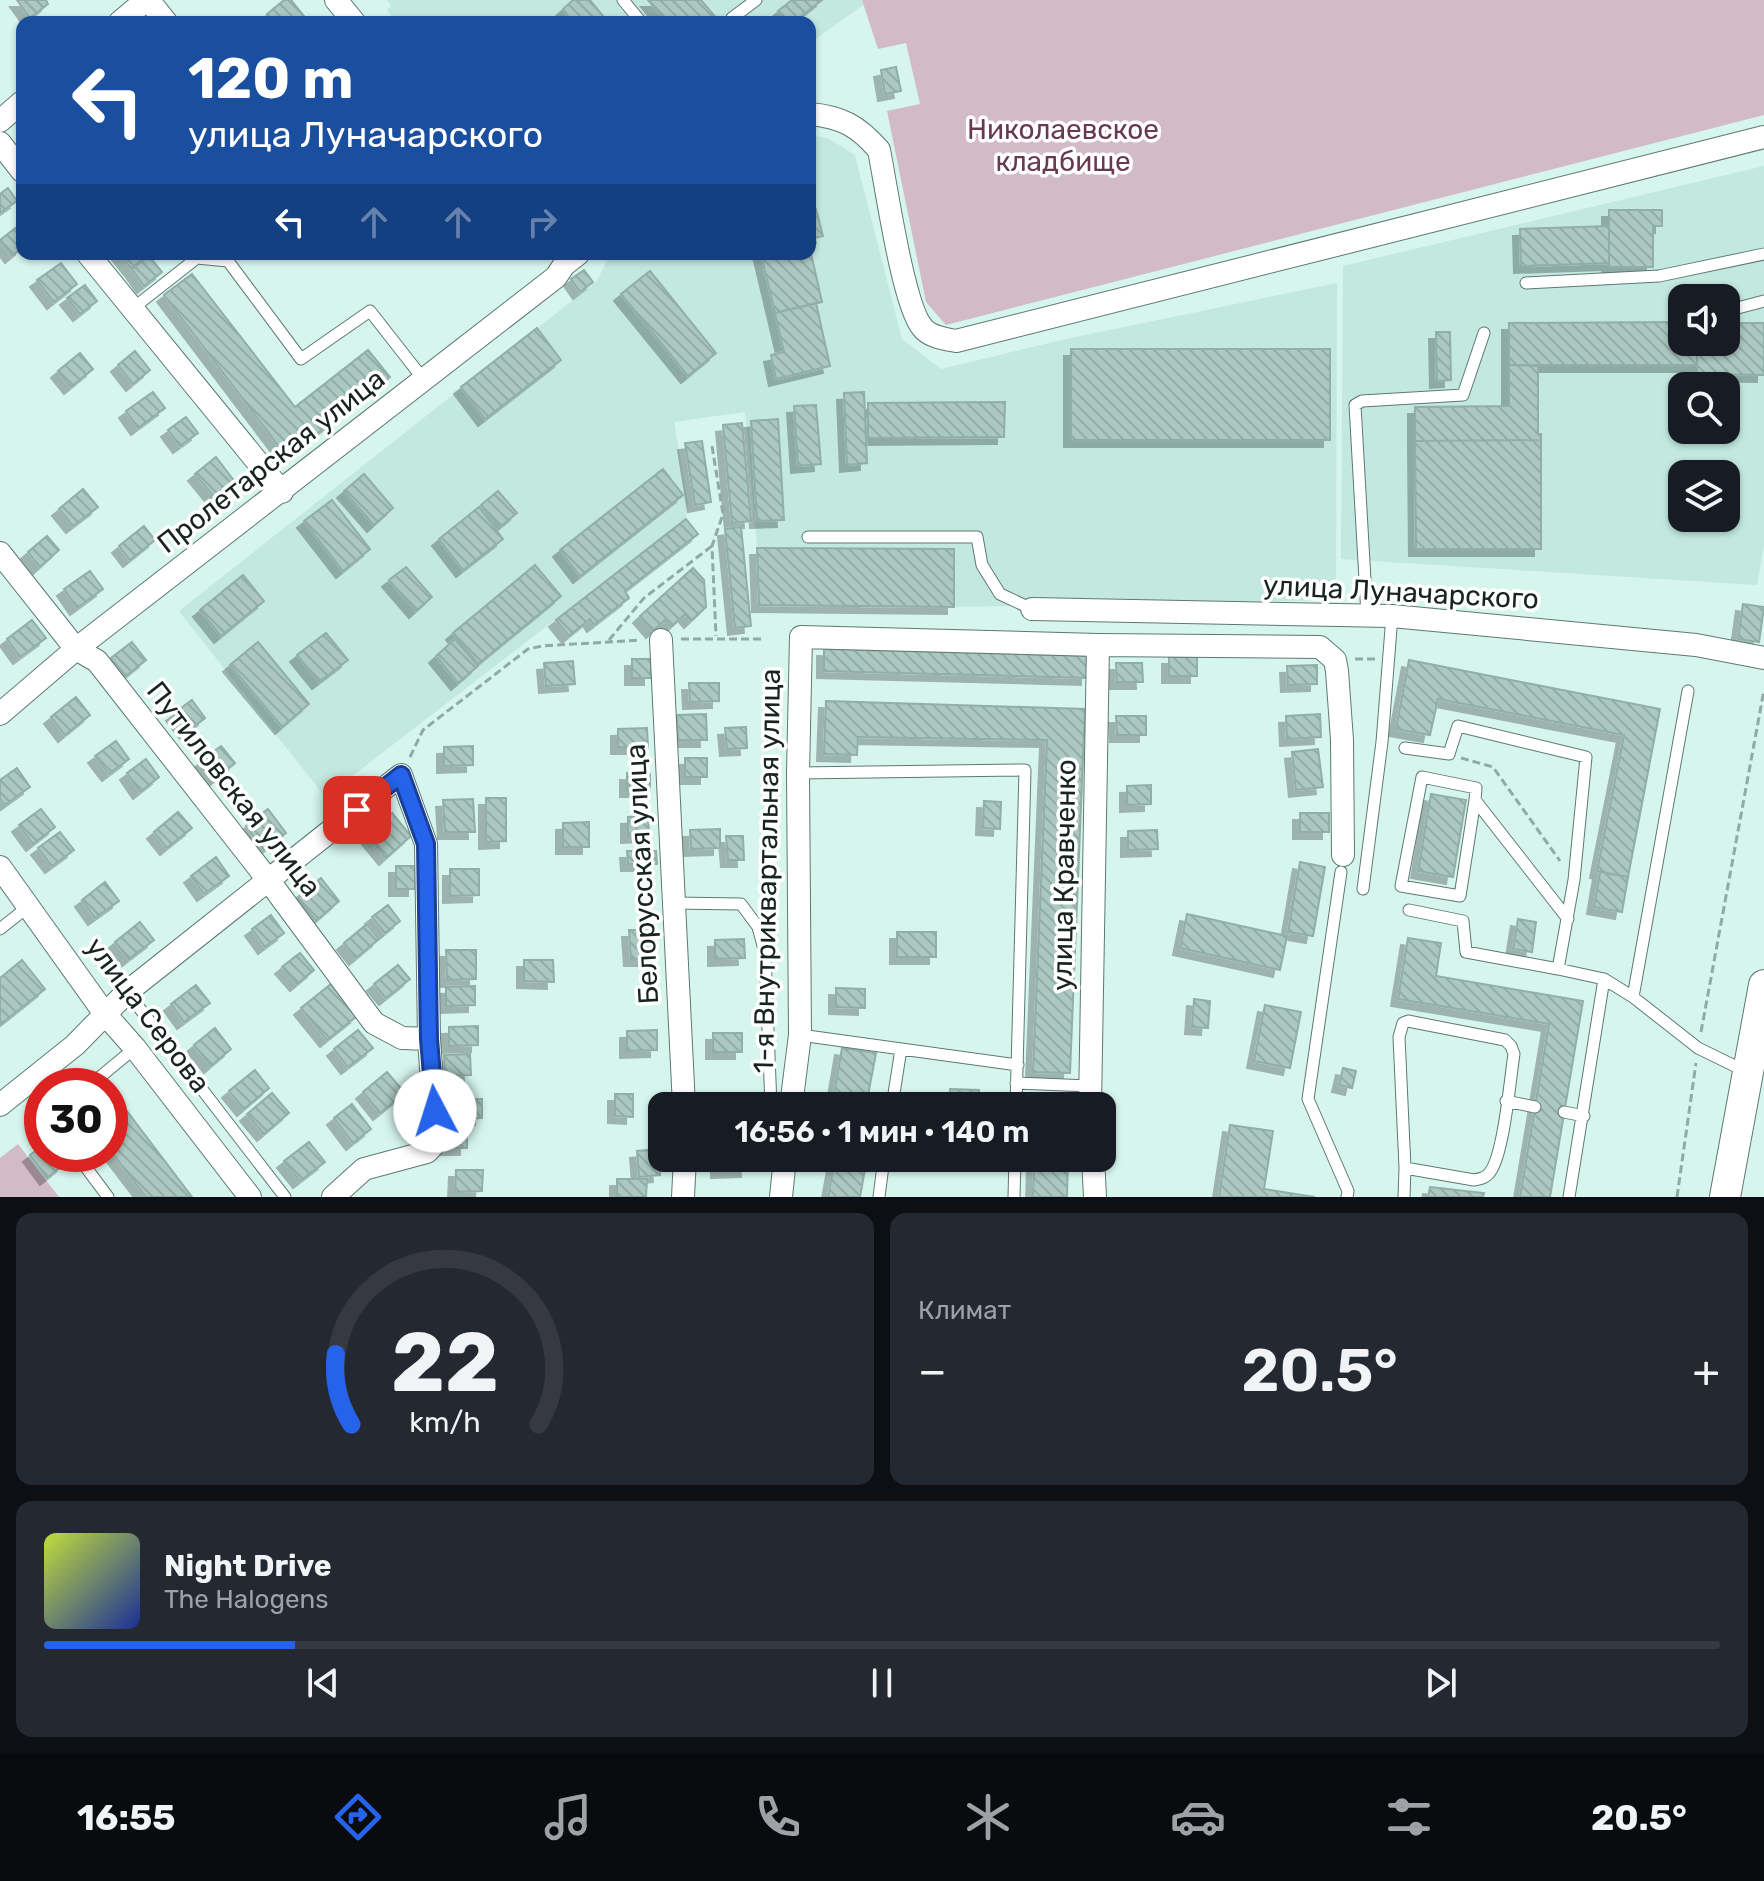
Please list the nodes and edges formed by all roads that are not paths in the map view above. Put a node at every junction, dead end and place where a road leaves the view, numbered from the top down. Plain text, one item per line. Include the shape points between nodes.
1 (336, 0) edge
2 (623, 0) edge
3 (756, 0) edge
4 (127, 16) edge
5 (161, 16) edge
6 (349, 16) edge
7 (636, 16) edge
8 (735, 16) edge
9 (16, 107) edge
10 (816, 114) edge
11 (0, 121) edge
12 (1764, 137) edge
13 (0, 143) edge
14 (16, 163) edge
15 (1764, 254) edge
16 (93, 260) edge
17 (194, 260) edge
18 (218, 260) edge
19 (563, 260) edge
20 (1526, 283) dead end
21 (1764, 301) edge
22 (1740, 307) edge
23 (132, 309) junction
24 (1484, 333) dead end
25 (424, 380) junction
26 (282, 492) junction
27 (808, 537) dead end
28 (0, 553) edge
29 (1032, 609) joint
30 (1367, 615) junction
31 (1392, 616) junction
32 (661, 640) road end
33 (1098, 645) junction
34 (76, 649) junction
35 (1764, 658) edge
36 (1688, 691) dead end
37 (0, 714) edge
38 (1405, 748) dead end
39 (798, 773) junction
40 (1475, 800) junction
41 (1342, 863) joint
42 (0, 867) edge
43 (269, 881) junction
44 (1363, 889) dead end
45 (673, 903) junction
46 (30, 905) junction
47 (1409, 910) dead end
48 (1568, 919) junction
49 (0, 929) edge
50 (1558, 969) junction
51 (1604, 979) junction
52 (1764, 985) edge
53 (127, 992) junction
54 (1633, 997) junction
55 (105, 1014) junction
56 (800, 1035) junction
57 (429, 1039) junction
58 (135, 1048) junction
59 (901, 1049) junction
60 (1018, 1065) junction
61 (111, 1068) edge
62 (1750, 1080) junction
63 (1016, 1083) junction
64 (683, 1092) edge
65 (770, 1092) edge
66 (793, 1092) edge
67 (894, 1092) edge
68 (1016, 1092) edge
69 (1067, 1092) edge
70 (1090, 1092) edge
71 (1506, 1101) junction
72 (0, 1105) edge
73 (1535, 1107) dead end
74 (1564, 1112) dead end
75 (1584, 1116) junction
76 (1405, 1168) junction
77 (89, 1172) edge
78 (684, 1172) edge
79 (784, 1172) edge
80 (882, 1172) edge
81 (1015, 1172) edge
82 (1094, 1172) edge
83 (108, 1197) edge
84 (250, 1197) edge
85 (285, 1197) edge
86 (333, 1197) edge
87 (683, 1197) edge
88 (781, 1197) edge
89 (879, 1197) edge
90 (1014, 1197) edge
91 (1095, 1197) edge
92 (1347, 1197) edge
93 (1404, 1197) edge
94 (1569, 1197) edge
95 (1725, 1197) edge

1 - 6 street
2 - 7 lane
3 - 8 lane
4 - 5 street via 145,1
9 - 11 street
10 - 12 street via 835,116 864,133 879,150 910,302 922,329 956,341
13 - 14 street
15 - 20 lane via 1659,276
16 - 23 street
17 - 23 lane
18 - 25 lane via 228,261 301,359 370,311
19 - 25 street, Пролетарская улица via 556,277
21 - 22 lane
23 - 26 street
24 - 30 lane via 1463,395 1355,405
25 - 26 street, Пролетарская улица
26 - 34 street, Пролетарская улица
27 - 29 lane via 977,537 982,565 1000,594
28 - 34 street, Путиловская улица
29 - 30 street, улица Луначарского
30 - 31 street, улица Луначарского
31 - 35 street, улица Луначарского via 1696,645
31 - 44 lane
32 - 45 street, Белорусская улица
33 - 39 street, 1-я Внутриквартальная улица via 801,637
33 - 41 street via 1327,654 1342,740
33 - 70 street, улица Кравченко
34 - 37 street, Пролетарская улица
34 - 43 street, Путиловская улица via 97,661
36 - 54 lane
38 - 48 lane via 1449,754 1458,726 1586,757
39 - 56 street, 1-я Внутриквартальная улица
39 - 60 lane via 1025,770
40 - 40 lane via 1476,788 1422,777 1401,886 1460,896
40 - 48 lane
41 - 92 lane via 1308,1099
42 - 46 street, улица Серова
43 - 53 street
43 - 57 street, Путиловская улица via 374,1023 402,1038
43 - 57 street via 401,775 426,844
45 - 64 street, Белорусская улица
45 - 65 lane via 741,904 758,927 765,953
46 - 49 lane
46 - 55 street, улица Серова
47 - 50 lane via 1463,921 1466,952
48 - 50 lane
50 - 51 lane
51 - 54 lane
51 - 75 lane
52 - 62 main road
53 - 55 street
53 - 85 lane
54 - 62 lane
55 - 58 street, улица Серова
55 - 72 street
56 - 59 lane
56 - 66 street, 1-я Внутриквартальная улица
57 - 86 street via 437,1135 433,1148 364,1169
58 - 61 lane
58 - 84 street, улица Серова
59 - 60 lane
59 - 67 lane
60 - 63 lane
62 - 95 main road
63 - 68 lane
63 - 69 lane
71 - 73 lane
71 - 76 lane via 1498,1156 1482,1179
71 - 76 lane via 1514,1054 1505,1040 1403,1023 1399,1037
74 - 75 lane
75 - 94 lane
76 - 93 lane
77 - 83 lane
78 - 87 street
79 - 88 street
80 - 89 lane
81 - 90 lane
82 - 91 street

